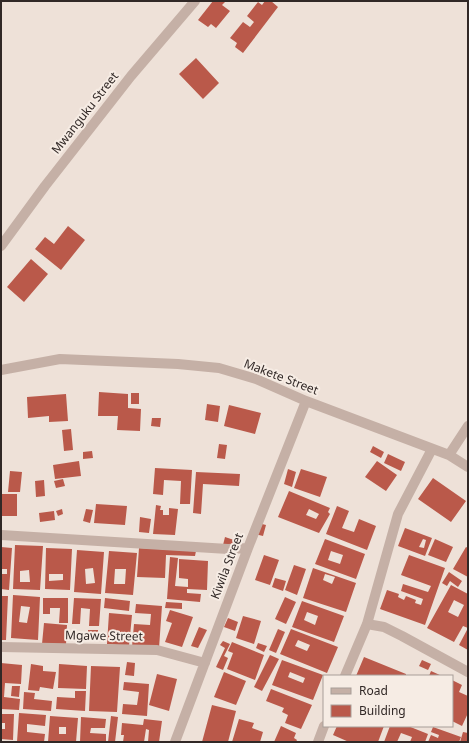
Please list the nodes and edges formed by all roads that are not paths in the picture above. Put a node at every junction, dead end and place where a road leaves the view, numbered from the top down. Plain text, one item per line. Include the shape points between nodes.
1 (195, 1) edge
2 (1, 246) edge
3 (1, 370) edge
4 (306, 401) junction
5 (468, 426) edge
6 (432, 449) junction
7 (449, 455) junction
8 (468, 467) edge
9 (1, 536) edge
10 (248, 548) junction
11 (367, 624) junction
12 (1, 647) edge
13 (205, 663) junction
14 (468, 672) edge
15 (345, 675) edge
16 (324, 727) edge
17 (175, 742) edge
18 (318, 742) edge

1 - 2 street, Mwanguku Street via 131,76
3 - 4 street, Makete Street via 60,360 219,368 256,379
4 - 6 street, Makete Street
4 - 10 street, Kiwila Street
5 - 7 street
6 - 7 street, Makete Street
6 - 11 street via 398,514
7 - 8 street, Makete Street
9 - 10 street
10 - 13 street, Kiwila Street
11 - 14 street via 402,636
11 - 15 street
12 - 13 street, Mgawe Street via 157,650
13 - 17 street, Kiwila Street
16 - 18 street

